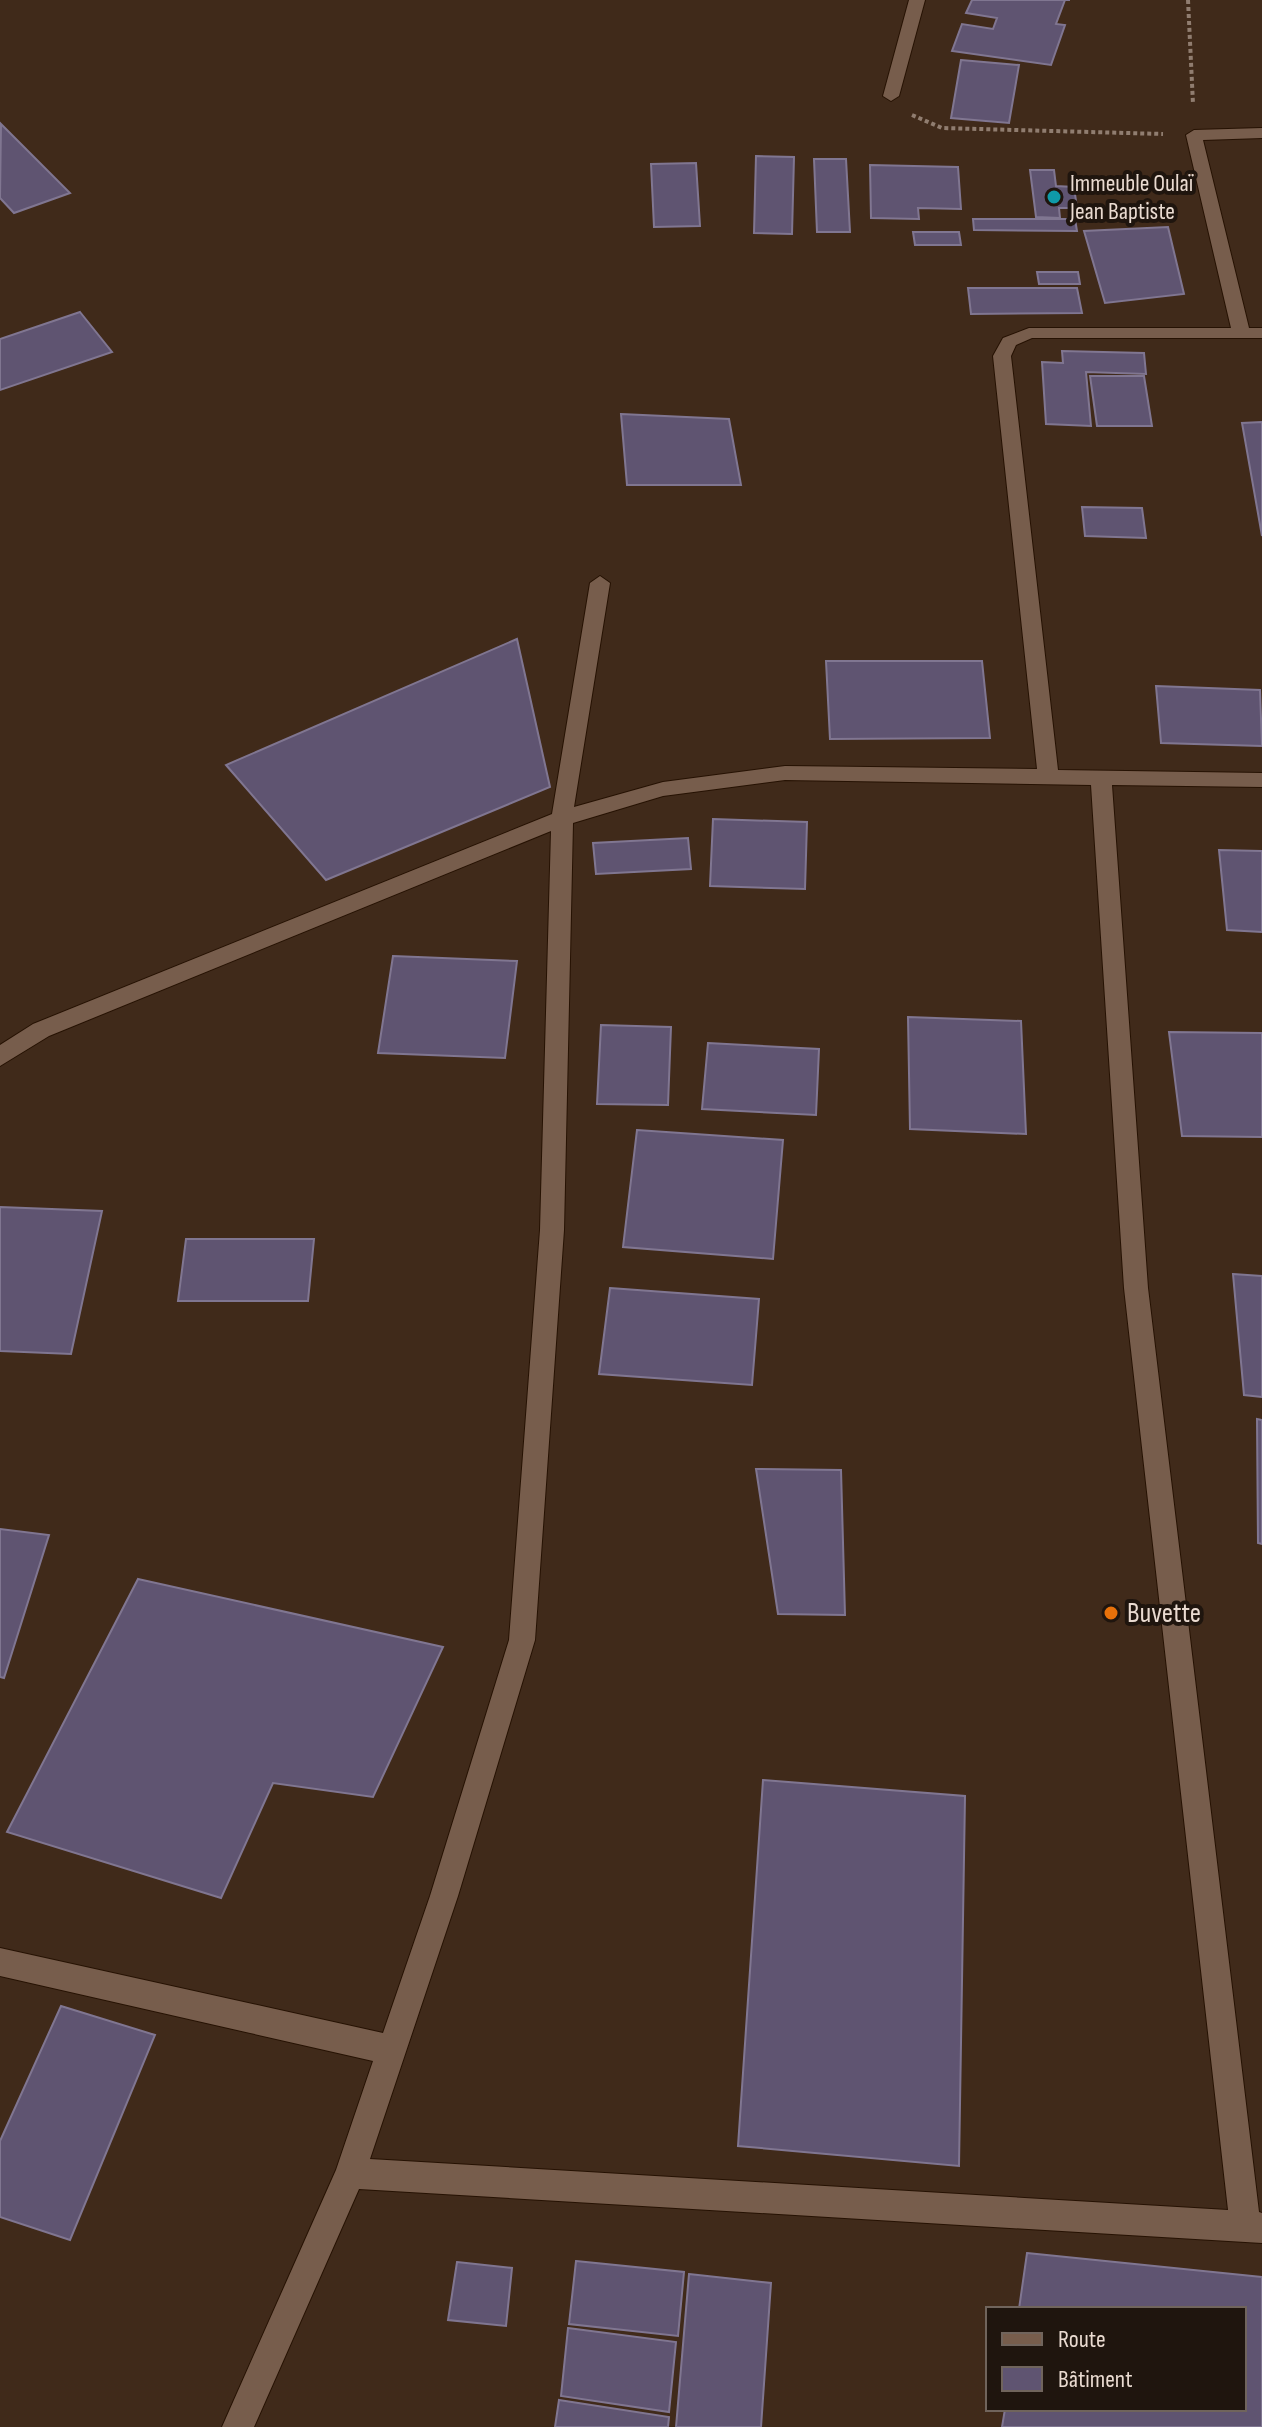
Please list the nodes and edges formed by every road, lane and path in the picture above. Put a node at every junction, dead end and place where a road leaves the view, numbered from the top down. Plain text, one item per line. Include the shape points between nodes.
1 (917, 0) edge
2 (1188, 0) edge
3 (891, 96) joint
4 (1262, 133) edge
5 (1194, 135) junction
6 (1241, 333) junction
7 (1262, 333) edge
8 (600, 583) dead end
9 (1048, 777) junction
10 (1101, 778) junction
11 (1262, 780) edge
12 (562, 818) junction
13 (0, 1057) edge
14 (0, 1962) edge
15 (391, 2050) junction
16 (350, 2173) junction
17 (1254, 2228) edge
18 (238, 2427) edge

1 - 3 street
2 - 5 path
3 - 5 path via 910,114 942,128
4 - 5 street
5 - 6 street
6 - 7 street
6 - 9 street via 1029,333 1009,342 1002,356
8 - 12 street
9 - 10 street
9 - 12 street via 785,773 663,789
10 - 11 street
10 - 17 street via 1136,1288
12 - 13 street via 41,1030
12 - 15 street via 552,1230 522,1640
14 - 15 street
15 - 16 street
16 - 17 street
16 - 18 street

